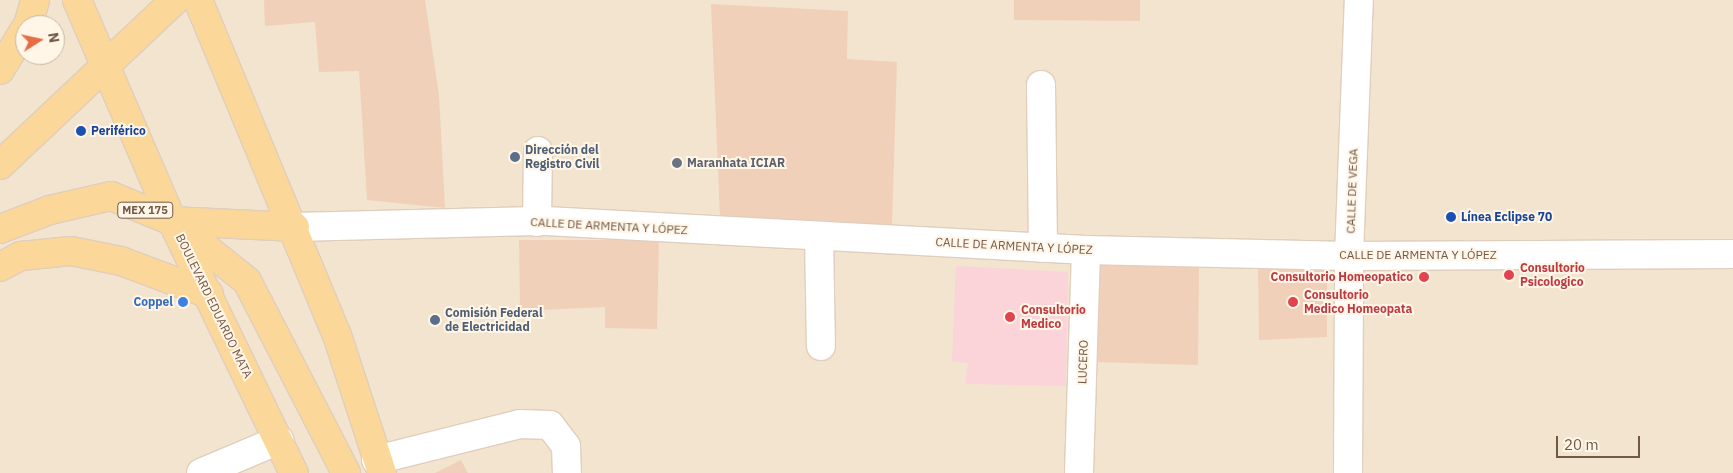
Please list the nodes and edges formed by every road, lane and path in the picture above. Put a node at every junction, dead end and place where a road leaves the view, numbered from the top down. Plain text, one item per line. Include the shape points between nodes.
1 (35, 0) edge
2 (77, 0) edge
3 (175, 0) edge
4 (198, 0) edge
5 (1359, 0) edge
6 (31, 15) edge
7 (15, 45) edge
8 (105, 67) junction
9 (0, 70) edge
10 (1041, 85) dead end
11 (538, 151) dead end
12 (0, 165) edge
13 (172, 221) junction
14 (537, 222) junction
15 (295, 227) junction
16 (0, 229) edge
17 (819, 236) junction
18 (1043, 248) junction
19 (1086, 250) junction
20 (1733, 254) edge
21 (1349, 256) junction
22 (0, 267) edge
23 (210, 294) junction
24 (821, 346) dead end
25 (279, 440) junction
26 (379, 466) edge
27 (216, 470) edge
28 (294, 473) edge
29 (346, 473) edge
30 (567, 473) edge
31 (1078, 473) edge
32 (1348, 473) edge

1 - 6 main road
2 - 8 main road, BOULEVARD EDUARDO MATA
3 - 8 main road
4 - 15 main road
5 - 21 street, CALLE DE VEGA
7 - 9 main road
8 - 12 main road
8 - 13 main road, BOULEVARD EDUARDO MATA
10 - 18 street
11 - 14 street
13 - 15 main road, MEX 175
13 - 16 main road, MEX 175 via 111,196 50,210
13 - 23 main road, BOULEVARD EDUARDO MATA
13 - 29 main road via 247,281
14 - 15 street, CALLE DE ARMENTA Y LÓPEZ
14 - 17 street, CALLE DE ARMENTA Y LÓPEZ
15 - 26 main road via 337,335
17 - 18 street, CALLE DE ARMENTA Y LÓPEZ
17 - 24 street
18 - 19 street, CALLE DE ARMENTA Y LÓPEZ
19 - 21 street, CALLE DE ARMENTA Y LÓPEZ
19 - 31 street, LUCERO
20 - 21 street, CALLE DE ARMENTA Y LÓPEZ
21 - 32 street, CALLE DE VEGA
22 - 23 main road via 20,256 71,250 121,261
23 - 25 main road, BOULEVARD EDUARDO MATA
25 - 27 street
25 - 28 main road, BOULEVARD EDUARDO MATA
26 - 30 street via 520,424 550,425 566,446

